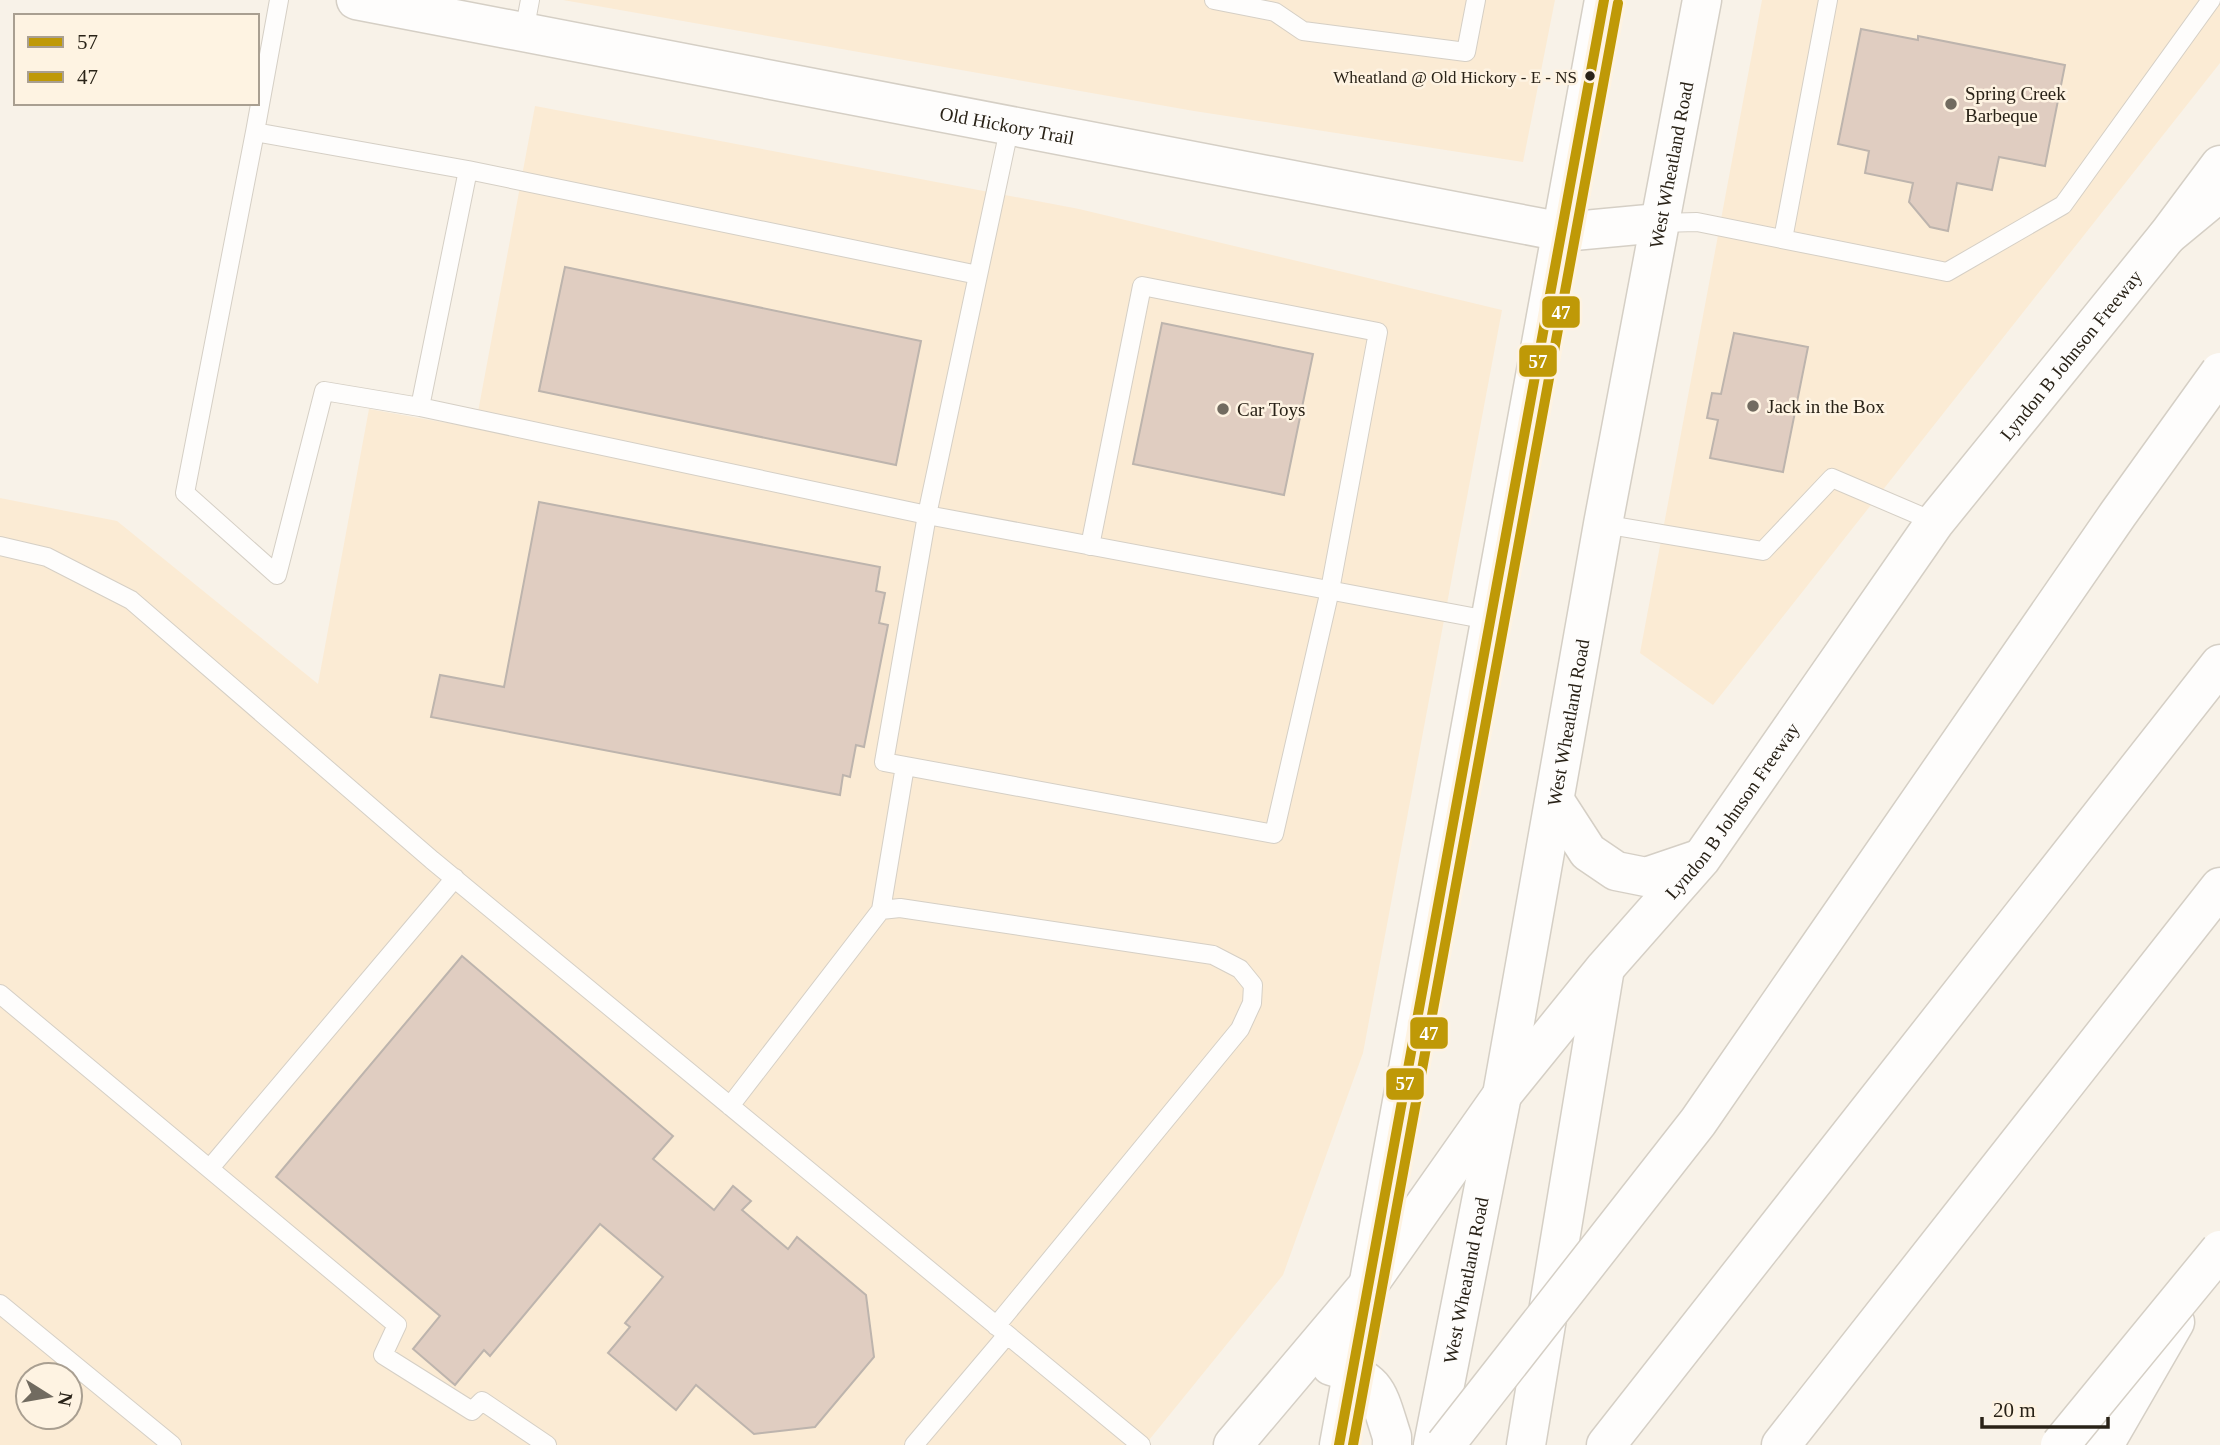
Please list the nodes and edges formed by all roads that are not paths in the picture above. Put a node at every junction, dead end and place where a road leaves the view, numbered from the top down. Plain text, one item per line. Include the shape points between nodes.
1 (279, 0) edge
2 (356, 0) edge
3 (1214, 0) edge
4 (1476, 0) edge
5 (1604, 0) edge
6 (1702, 0) edge
7 (1828, 0) edge
8 (2209, 0) edge
9 (1276, 6) edge
10 (527, 16) edge
11 (1010, 125) junction
12 (255, 132) junction
13 (2220, 165) edge
14 (468, 170) junction
15 (2220, 192) edge
16 (1659, 223) junction
17 (1563, 232) junction
18 (2167, 236) junction
19 (1783, 239) junction
20 (978, 275) junction
21 (2220, 372) edge
22 (419, 407) junction
23 (927, 515) junction
24 (1935, 522) junction
25 (1603, 524) junction
26 (0, 546) edge
27 (1090, 546) junction
28 (1330, 590) junction
29 (1488, 620) junction
30 (2220, 664) edge
31 (905, 766) junction
32 (1555, 801) junction
33 (1702, 859) junction
34 (455, 878) junction
35 (2220, 887) edge
36 (881, 910) junction
37 (1605, 968) junction
38 (0, 994) edge
39 (1502, 1095) junction
40 (730, 1106) junction
41 (210, 1168) junction
42 (2220, 1248) edge
43 (1369, 1284) junction
44 (0, 1304) edge
45 (1002, 1331) junction
46 (1306, 1359) junction
47 (1352, 1372) junction
48 (172, 1445) edge
49 (547, 1445) edge
50 (914, 1445) edge
51 (1141, 1445) edge
52 (1233, 1445) edge
53 (1339, 1445) edge
54 (1392, 1445) edge
55 (1433, 1445) edge
56 (1445, 1445) edge
57 (1526, 1445) edge
58 (1606, 1445) edge
59 (1781, 1445) edge
60 (2060, 1445) edge
61 (2104, 1445) edge

1 - 12 lane
2 - 10 main road, Old Hickory Trail
3 - 9 lane
4 - 9 lane via 1466,52 1303,31
5 - 17 main road
6 - 16 main road, West Wheatland Road
7 - 19 lane
8 - 19 lane via 2063,205 1947,272
10 - 11 main road, Old Hickory Trail
11 - 17 main road, Old Hickory Trail
11 - 20 lane
12 - 14 lane
12 - 22 lane via 185,493 276,575 324,391
13 - 18 main road, Lyndon B Johnson Freeway
14 - 20 lane
14 - 22 lane
15 - 18 main road
16 - 17 main road, Old Hickory Trail
16 - 19 lane via 1697,222
16 - 25 main road, West Wheatland Road
17 - 29 main road
18 - 24 main road, Lyndon B Johnson Freeway
20 - 23 lane
21 - 56 main road, bridge via 1698,1122
22 - 23 lane
23 - 27 lane
23 - 31 lane via 884,762
24 - 25 lane via 1832,478 1763,551
24 - 33 main road, Lyndon B Johnson Freeway
25 - 32 main road, West Wheatland Road
26 - 34 lane via 47,557 131,600
27 - 28 lane
27 - 28 lane via 1142,286 1378,331
28 - 29 lane
28 - 31 lane via 1274,834
29 - 43 main road
30 - 58 main road
31 - 36 lane
32 - 33 main road via 1588,852 1616,872 1646,877
32 - 39 main road, West Wheatland Road
33 - 37 main road, Lyndon B Johnson Freeway
34 - 40 lane
34 - 41 lane
35 - 59 main road
36 - 40 lane
36 - 45 lane via 900,908 1213,955 1240,969 1253,985 1252,1003 1240,1029
37 - 39 main road, Lyndon B Johnson Freeway
37 - 57 main road
38 - 41 lane
39 - 43 main road, Lyndon B Johnson Freeway
39 - 55 main road, West Wheatland Road
40 - 45 lane
41 - 49 lane via 397,1325 383,1355 472,1411 482,1401
42 - 60 main road, bridge
42 - 61 main road
43 - 46 main road, Lyndon B Johnson Freeway
43 - 47 main road
44 - 48 lane
45 - 50 lane
45 - 51 lane
46 - 47 main road
46 - 52 main road, Lyndon B Johnson Freeway
47 - 53 main road
47 - 54 main road via 1377,1390

